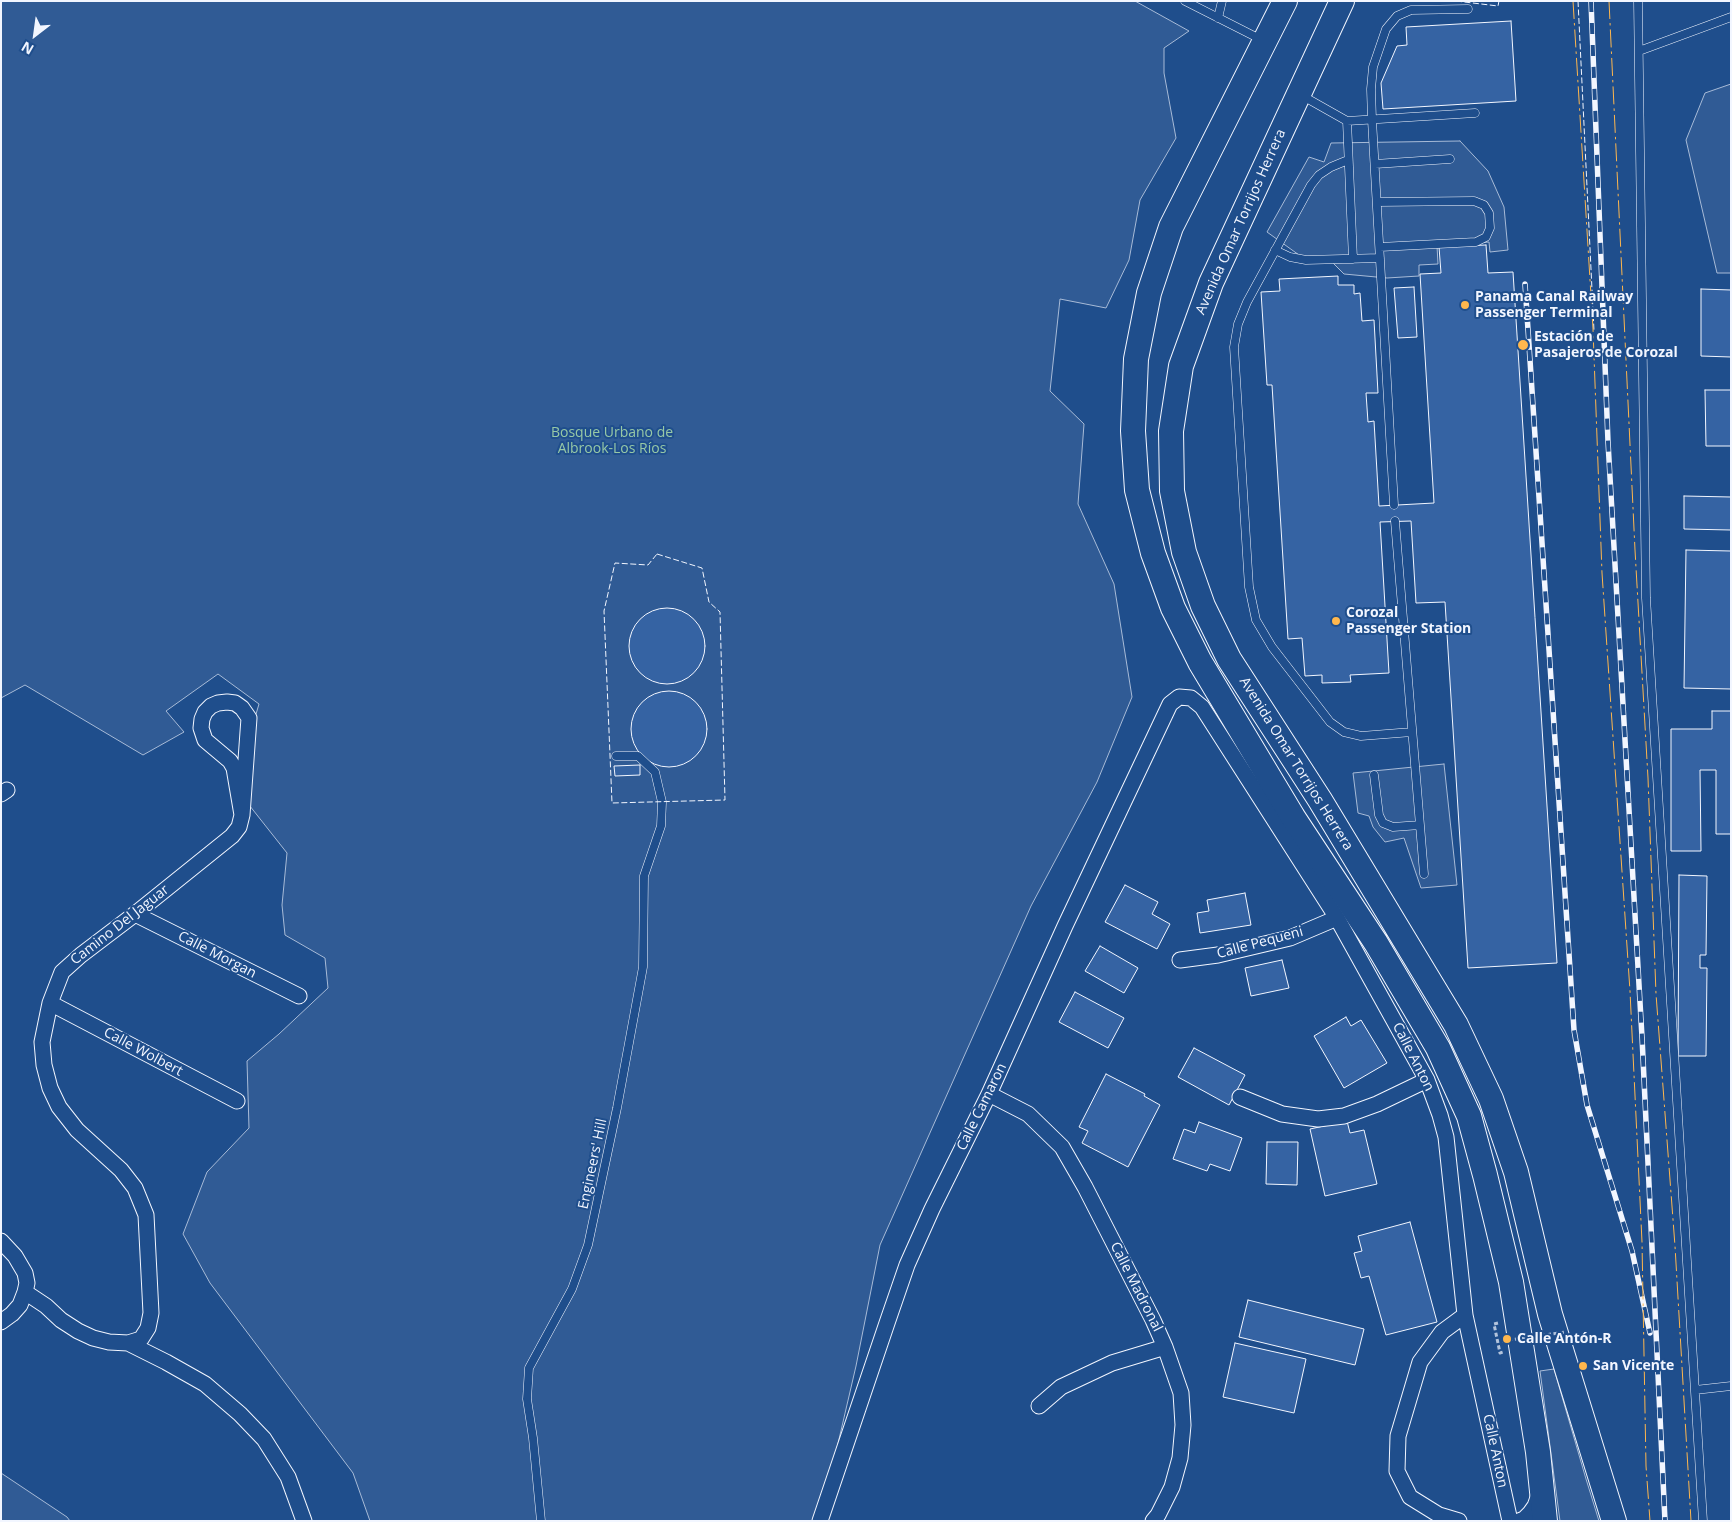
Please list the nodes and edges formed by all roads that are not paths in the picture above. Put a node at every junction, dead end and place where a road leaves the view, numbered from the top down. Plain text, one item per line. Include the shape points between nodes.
1 (1185, 1) edge
2 (1222, 1) edge
3 (1285, 1) edge
4 (1342, 1) edge
5 (1638, 1) edge
6 (1468, 10) dead end
7 (1731, 17) edge
8 (1218, 18) junction
9 (1264, 41) junction
10 (1639, 51) junction
11 (1299, 94) junction
12 (1475, 113) dead end
13 (1372, 120) junction
14 (1347, 121) junction
15 (1450, 159) dead end
16 (1348, 160) junction
17 (1375, 164) junction
18 (1377, 202) junction
19 (1380, 247) junction
20 (1276, 250) junction
21 (1380, 258) junction
22 (1354, 259) junction
23 (1394, 505) dead end
24 (1395, 521) dead end
25 (1170, 704) joint
26 (1412, 732) junction
27 (616, 756) dead end
28 (1374, 775) dead end
29 (242, 815) junction
30 (1420, 825) junction
31 (1424, 874) dead end
32 (135, 914) junction
33 (1338, 918) junction
34 (1180, 960) dead end
35 (299, 996) dead end
36 (50, 1003) junction
37 (1427, 1080) junction
38 (989, 1094) junction
39 (1240, 1097) dead end
40 (237, 1101) dead end
41 (1, 1241) edge
42 (25, 1292) junction
43 (1465, 1315) junction
44 (1, 1322) edge
45 (128, 1343) junction
46 (1165, 1347) junction
47 (1731, 1386) edge
48 (1695, 1390) junction
49 (1039, 1406) dead end
50 (1542, 1484) junction
51 (304, 1521) edge
52 (541, 1521) edge
53 (820, 1521) edge
54 (1153, 1521) edge
55 (1459, 1521) edge
56 (1510, 1521) edge
57 (1519, 1521) edge
58 (1545, 1521) edge
59 (1614, 1521) edge
60 (1703, 1521) edge

1 - 8 lane
2 - 8 lane
3 - 9 main road, Avenida Omar Torrijos Herrera
4 - 11 main road, Avenida Omar Torrijos Herrera
5 - 10 lane
6 - 13 lane via 1411,10 1397,16 1386,29 1373,67
7 - 10 lane
8 - 9 lane
9 - 50 main road, Avenida Omar Torrijos Herrera via 1171,227 1149,293 1136,359 1133,431 1137,490 1153,553 1173,608 1200,662 1438,1048 1469,1116 1511,1282
10 - 48 lane via 1646,598
11 - 14 lane
11 - 59 main road, Avenida Omar Torrijos Herrera via 1211,283 1181,366 1172,431 1172,491 1184,552 1203,606 1229,659 1320,800 1456,1025 1491,1099 1516,1172 1550,1314
12 - 13 lane
13 - 14 lane
13 - 17 lane
14 - 16 lane
15 - 17 lane
16 - 20 lane via 1319,175
16 - 22 lane
17 - 18 lane
18 - 19 lane
18 - 19 lane via 1474,201 1484,205 1489,213 1490,228 1486,237 1476,242
19 - 21 lane
20 - 22 lane via 1306,260
20 - 26 lane via 1241,317 1234,347 1248,587 1256,620 1272,647 1330,722 1344,732 1361,736
21 - 22 lane
21 - 23 lane
24 - 26 lane
25 - 33 street, Calle Anton via 1179,697 1191,698 1202,708
25 - 38 street, Calle Camaron
26 - 30 lane
27 - 52 lane, Engineers' Hill via 638,756 655,772 662,802 661,826 644,876 643,967 618,1108 588,1245 572,1289 529,1368 527,1399 534,1438
28 - 30 lane via 1378,815 1383,823 1393,827
29 - 29 street, Camino Del Jaguar via 234,768 204,740 202,733 202,719 218,703 235,703 249,718
29 - 32 street, Camino Del Jaguar via 232,836
30 - 31 lane
32 - 35 street, Calle Morgan
32 - 36 street, Camino Del Jaguar via 62,972
33 - 34 street, Calle Pequeni via 1290,938 1218,955
33 - 37 street, Calle Anton
36 - 40 street, Calle Wolbert
36 - 45 street, Camino Del Jaguar via 42,1042 50,1088 76,1130 121,1170 135,1188 146,1216 151,1314 141,1339
37 - 39 street via 1344,1116 1318,1119 1282,1114
37 - 43 street, Calle Anton via 1446,1136
38 - 46 street, Calle Madronal via 1028,1114 1062,1147
38 - 53 street, Calle Camaron via 907,1266
41 - 42 street via 25,1273
42 - 44 street via 20,1305
42 - 45 street via 78,1331 109,1342
43 - 55 street via 1442,1332 1420,1362 1398,1436 1397,1471 1410,1497 1438,1515
43 - 56 street, Calle Anton
45 - 51 street via 205,1384 240,1414 264,1439 288,1477
46 - 49 street via 1112,1364 1069,1383
46 - 54 street, Calle Madronal via 1181,1393 1183,1425 1180,1458 1172,1487
47 - 48 lane
48 - 60 lane
50 - 57 street via 1535,1506
50 - 58 main road, Avenida Omar Torrijos Herrera

